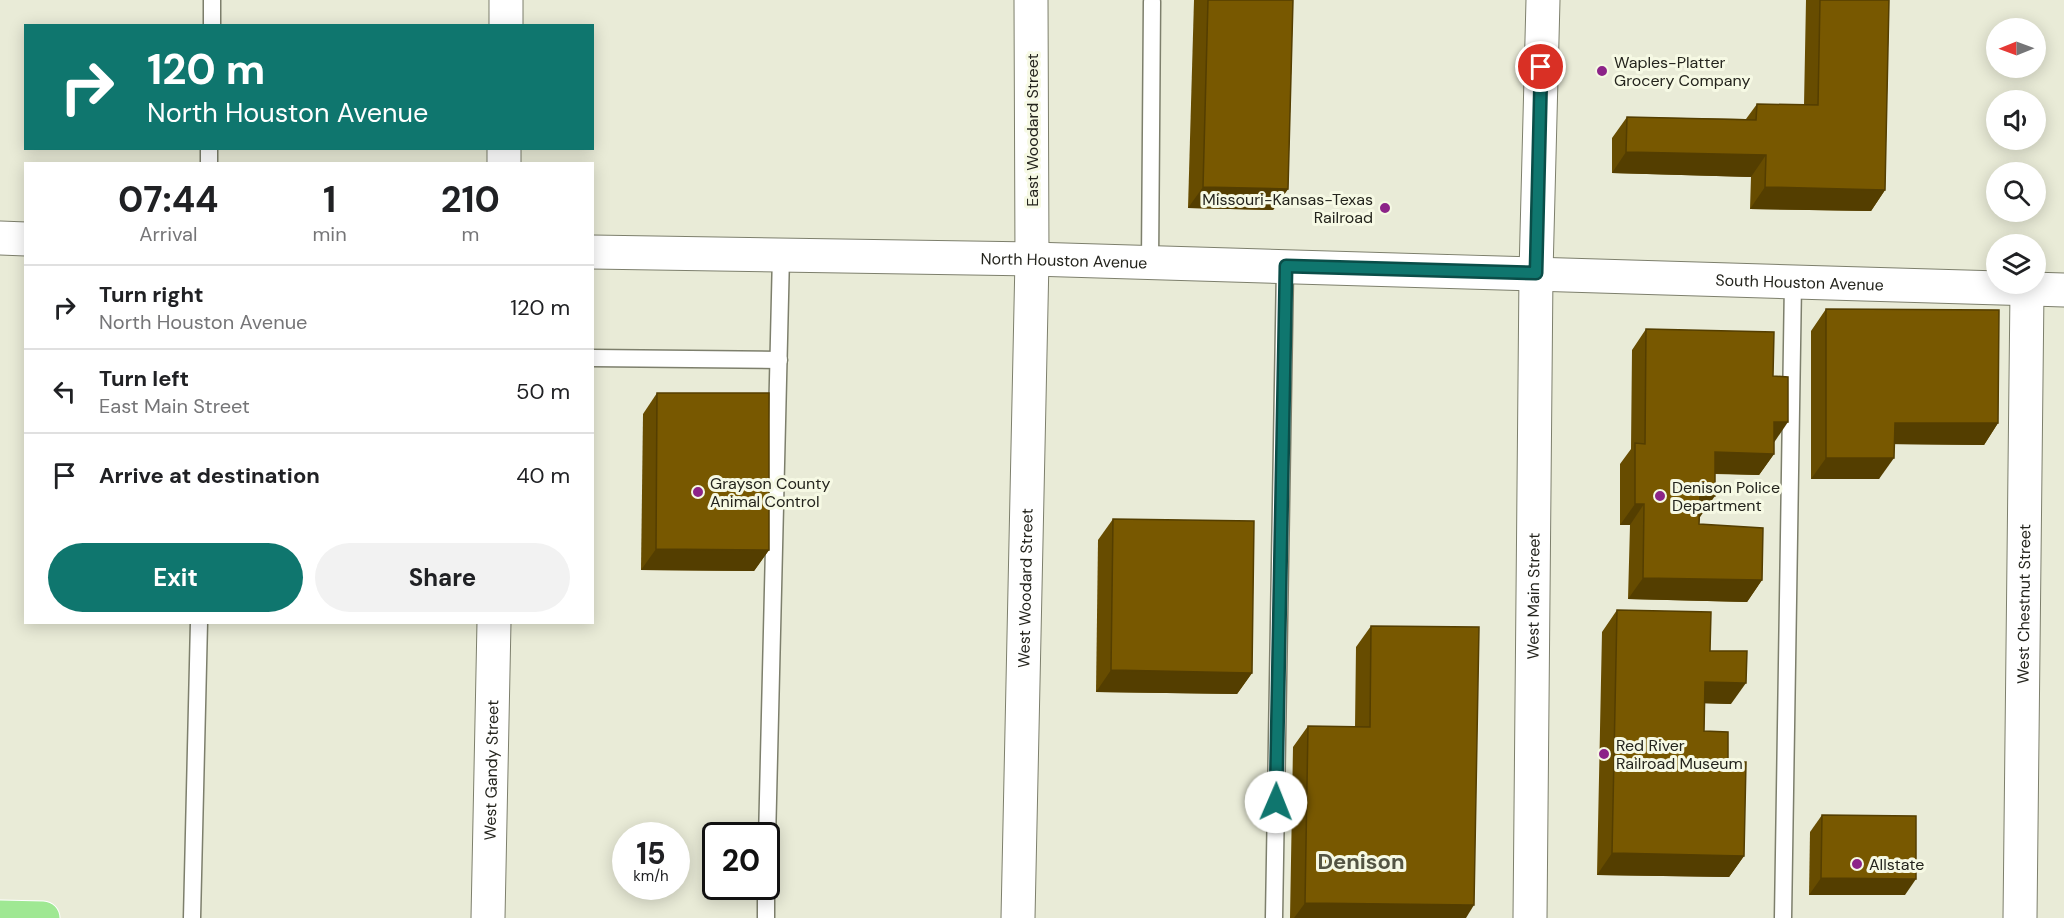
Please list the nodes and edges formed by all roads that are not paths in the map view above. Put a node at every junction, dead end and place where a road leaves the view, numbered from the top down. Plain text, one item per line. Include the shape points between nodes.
1 (212, 0) edge
2 (506, 0) edge
3 (1031, 0) edge
4 (1543, 0) edge
5 (1152, 2) dead end
6 (212, 24) edge
7 (506, 24) edge
8 (0, 238) edge
9 (24, 239) edge
10 (594, 252) edge
11 (781, 255) junction
12 (1032, 259) junction
13 (1150, 263) junction
14 (1286, 266) junction
15 (1536, 273) junction
16 (1793, 282) junction
17 (1986, 289) edge
18 (2046, 290) edge
19 (2064, 290) edge
20 (2027, 294) edge
21 (594, 358) edge
22 (779, 360) junction
23 (199, 624) edge
24 (494, 624) edge
25 (768, 822) edge
26 (766, 900) edge
27 (0, 917) edge
28 (43, 918) edge
29 (192, 918) edge
30 (488, 918) edge
31 (766, 918) edge
32 (1018, 918) edge
33 (1274, 918) edge
34 (1530, 918) edge
35 (1783, 918) edge
36 (2020, 918) edge

1 - 6 lane
2 - 7 main road
3 - 12 main road, East Woodard Street
4 - 15 main road, West Main Street
5 - 13 lane
8 - 9 main road
10 - 11 main road, North Houston Avenue
11 - 12 main road, North Houston Avenue
11 - 22 lane
12 - 13 main road, North Houston Avenue
12 - 32 main road, West Woodard Street
13 - 14 main road, North Houston Avenue
14 - 15 main road, North Houston Avenue
14 - 33 lane
15 - 16 main road, South Houston Avenue
15 - 34 main road, West Main Street
16 - 17 main road, South Houston Avenue
16 - 35 lane
18 - 19 main road, South Houston Avenue
20 - 36 main road, West Chestnut Street
21 - 22 lane
22 - 25 lane
23 - 29 lane
24 - 30 main road, West Gandy Street
26 - 31 lane
27 - 28 highway

